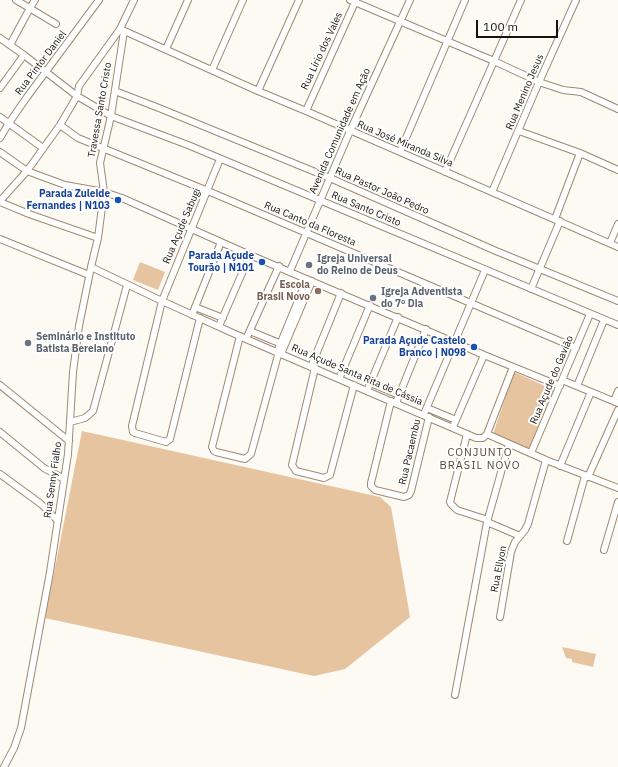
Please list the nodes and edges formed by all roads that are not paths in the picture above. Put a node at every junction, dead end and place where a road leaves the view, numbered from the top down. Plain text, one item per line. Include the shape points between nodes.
1 (16, 0) edge
2 (35, 0) edge
3 (99, 0) edge
4 (134, 0) edge
5 (188, 0) edge
6 (243, 0) edge
7 (299, 0) edge
8 (410, 0) edge
9 (465, 0) edge
10 (521, 0) edge
11 (576, 0) edge
12 (354, 1) edge
13 (30, 8) junction
14 (401, 22) junction
15 (56, 24) dead end
16 (122, 30) junction
17 (0, 39) edge
18 (448, 42) junction
19 (10, 45) junction
20 (166, 49) junction
21 (24, 55) junction
22 (494, 61) junction
23 (212, 70) junction
24 (46, 72) junction
25 (539, 82) junction
26 (0, 88) edge
27 (115, 91) junction
28 (258, 91) junction
29 (77, 96) junction
30 (618, 109) edge
31 (306, 110) junction
32 (111, 116) junction
33 (0, 117) edge
34 (9, 123) junction
35 (60, 125) junction
36 (350, 131) junction
37 (519, 131) junction
38 (0, 138) edge
39 (43, 148) junction
40 (103, 148) junction
41 (0, 152) edge
42 (400, 152) junction
43 (580, 153) junction
44 (220, 159) junction
45 (618, 170) edge
46 (27, 171) junction
47 (446, 172) junction
48 (330, 178) junction
49 (208, 191) junction
50 (104, 192) junction
51 (492, 192) junction
52 (320, 200) junction
53 (0, 201) edge
54 (558, 220) junction
55 (618, 224) edge
56 (191, 228) junction
57 (306, 233) junction
58 (98, 238) junction
59 (0, 239) edge
60 (222, 242) junction
61 (610, 244) junction
62 (618, 247) edge
63 (250, 255) junction
64 (279, 266) junction
65 (91, 267) junction
66 (540, 268) junction
67 (485, 270) junction
68 (290, 271) junction
69 (89, 275) junction
70 (310, 280) junction
71 (127, 285) junction
72 (531, 289) junction
73 (340, 293) junction
74 (162, 301) junction
75 (618, 301) edge
76 (471, 304) junction
77 (370, 305) junction
78 (195, 308) junction
79 (590, 314) junction
80 (192, 315) junction
81 (398, 317) junction
82 (200, 318) junction
83 (222, 318) junction
84 (604, 320) junction
85 (618, 325) edge
86 (219, 326) junction
87 (426, 329) junction
88 (250, 331) junction
89 (240, 336) junction
90 (246, 339) junction
91 (455, 342) junction
92 (282, 344) junction
93 (576, 348) junction
94 (278, 354) junction
95 (484, 355) junction
96 (313, 367) junction
97 (513, 367) junction
98 (339, 379) junction
99 (371, 383) junction
100 (561, 383) junction
101 (0, 385) edge
102 (354, 385) junction
103 (578, 386) junction
104 (367, 391) junction
105 (618, 391) edge
106 (591, 392) junction
107 (399, 395) junction
108 (393, 402) junction
109 (616, 402) edge
110 (427, 408) junction
111 (618, 410) edge
112 (426, 416) junction
113 (456, 420) junction
114 (70, 422) junction
115 (454, 427) junction
116 (0, 432) edge
117 (467, 434) junction
118 (488, 434) junction
119 (69, 441) junction
120 (509, 444) junction
121 (531, 453) junction
122 (546, 460) junction
123 (560, 466) junction
124 (0, 474) edge
125 (587, 476) junction
126 (64, 479) junction
127 (618, 488) edge
128 (618, 502) edge
129 (488, 521) junction
130 (58, 522) junction
131 (520, 536) junction
132 (567, 541) dead end
133 (604, 550) dead end
134 (500, 618) dead end
135 (455, 695) dead end
136 (4, 767) edge

1 - 13 street
2 - 13 street
3 - 24 street, Rua Pintor Daniel
4 - 16 street
5 - 20 street
6 - 23 street
7 - 28 street
8 - 14 street, Avenida Comunidade em Ação
9 - 18 street
10 - 22 street
11 - 25 street, Rua Menino Jesus
12 - 14 street
12 - 31 street, Rua Lírio dos Vales
13 - 15 street
13 - 19 street
14 - 18 street
14 - 36 street, Avenida Comunidade em Ação
16 - 20 street, Rua José Miranda Silva
16 - 27 street, Travessa Santo Cristo
16 - 29 street via 79,86
17 - 19 street, Rua Santo Cristo
18 - 22 street
18 - 42 street
19 - 21 street, Rua Santo Cristo
20 - 23 street, Rua José Miranda Silva
21 - 24 street, Rua Santo Cristo
21 - 26 street
22 - 25 street
22 - 47 street
23 - 28 street, Rua José Miranda Silva
24 - 29 street, Rua Santo Cristo
24 - 34 street, Rua Pintor Daniel
25 - 30 street via 563,90 581,92
25 - 37 street, Rua Menino Jesus
27 - 32 street, Travessa Santo Cristo
27 - 48 street, Rua Pastor João Pedro
28 - 31 street, Rua José Miranda Silva
29 - 32 street, Rua Santo Cristo
29 - 35 street
31 - 36 street, Rua José Miranda Silva
32 - 40 street, Travessa Santo Cristo
32 - 44 street, Rua Santo Cristo
33 - 34 street
34 - 38 street, Rua Pintor Daniel
34 - 39 street
35 - 39 street
35 - 40 street, Rua Canto da Floresta via 78,138
36 - 42 street, Rua José Miranda Silva
36 - 48 street, Avenida Comunidade em Ação
37 - 43 street
37 - 51 street, Rua Menino Jesus
39 - 46 street
40 - 49 street, Rua Canto da Floresta
40 - 50 street, Travessa Santo Cristo via 100,163
41 - 46 street
42 - 47 street, Rua José Miranda Silva
43 - 45 street
43 - 54 street
44 - 49 street, Rua Açude Sabugi
44 - 52 street, Rua Santo Cristo
46 - 50 street via 65,185
46 - 53 street
47 - 51 street, Rua José Miranda Silva
48 - 52 street, Avenida Comunidade em Ação
48 - 66 street, Rua Pastor João Pedro via 439,227
49 - 56 street, Rua Açude Sabugi
49 - 57 street, Rua Canto da Floresta
50 - 56 street
50 - 58 street, Rua Senny Fialho
51 - 54 street, Rua José Miranda Silva
52 - 57 street, Avenida Comunidade em Ação
52 - 67 street, Rua Santo Cristo
53 - 58 street
54 - 61 street, Rua José Miranda Silva
54 - 66 street
55 - 61 street
56 - 60 street
56 - 74 street, Rua Açude Sabugi
57 - 68 street, Avenida Comunidade em Ação
57 - 76 street, Rua Canto da Floresta
58 - 65 street, Rua Senny Fialho
59 - 69 street
60 - 63 street
60 - 78 street
61 - 62 street, Rua José Miranda Silva
63 - 64 street
63 - 83 street
64 - 68 street
64 - 88 street
65 - 69 street, Rua Senny Fialho
65 - 71 street, Rua Açude Santa Rita de Cássia
66 - 72 street
66 - 75 street, Rua Pastor João Pedro
67 - 72 street, Rua Santo Cristo
67 - 76 street
68 - 70 street
69 - 114 street, Rua Senny Fialho via 73,372
70 - 73 street
70 - 92 street
71 - 74 street, Rua Açude Santa Rita de Cássia
71 - 114 street via 93,411 85,418
72 - 79 street, Rua Santo Cristo
73 - 77 street
73 - 96 street
74 - 80 street, Rua Açude Santa Rita de Cássia
74 - 82 street, Rua Açude Sabugi via 132,426 135,433 166,442 170,439
76 - 91 street
76 - 93 street, Rua Canto da Floresta
77 - 81 street
77 - 98 street
78 - 80 street
78 - 83 street
79 - 84 street, Rua Santo Cristo
79 - 93 street, Rua Açude do Gavião
80 - 82 street, Rua Açude Santa Rita de Cássia
81 - 87 street
81 - 99 street
82 - 86 street, Rua Açude Santa Rita de Cássia
83 - 86 street
84 - 85 street, Rua Santo Cristo
84 - 103 street
86 - 89 street, Rua Açude Santa Rita de Cássia
87 - 91 street
87 - 107 street
88 - 90 street
88 - 92 street
89 - 90 street, Rua Açude Santa Rita de Cássia
89 - 94 street via 212,447 216,452 245,459 250,457
90 - 94 street, Rua Açude Santa Rita de Cássia
91 - 95 street
91 - 110 street
92 - 94 street
93 - 100 street, Rua Açude do Gavião
94 - 96 street, Rua Açude Santa Rita de Cássia
95 - 97 street
95 - 113 street
96 - 98 street, Rua Açude Santa Rita de Cássia
96 - 102 street via 292,466 296,471 324,478 330,475
97 - 100 street
97 - 118 street
98 - 102 street, Rua Açude Santa Rita de Cássia
99 - 104 street
99 - 107 street
100 - 103 street
100 - 121 street, Rua Açude do Gavião
101 - 119 street
102 - 104 street, Rua Açude Santa Rita de Cássia
103 - 106 street
104 - 108 street, Rua Açude Santa Rita de Cássia
105 - 109 street
106 - 109 street
106 - 123 street
107 - 108 street
108 - 112 street, Rua Açude Santa Rita de Cássia
108 - 112 street, Rua Pacaembu via 371,483 376,490 404,497 409,495
110 - 112 street
110 - 113 street
111 - 125 street
112 - 115 street, Rua Açude Santa Rita de Cássia
113 - 115 street
114 - 119 street, Rua Senny Fialho
115 - 117 street, Rua Açude Santa Rita de Cássia
116 - 126 street via 44,468
117 - 118 street, Rua Açude Santa Rita de Cássia via 480,438
117 - 129 street via 450,502 457,510
118 - 120 street, Rua Açude Santa Rita de Cássia
119 - 126 street, Rua Senny Fialho
120 - 121 street, Rua Açude Santa Rita de Cássia
120 - 129 street
121 - 122 street, Rua Açude Santa Rita de Cássia
122 - 123 street, Rua Açude Santa Rita de Cássia
122 - 131 street, Rua Ellyon via 528,524
123 - 125 street, Rua Açude Santa Rita de Cássia
124 - 130 street via 41,504
125 - 127 street, Rua Açude Santa Rita de Cássia
125 - 132 street
126 - 130 street, Rua Senny Fialho
128 - 133 street
129 - 131 street
129 - 135 street
130 - 136 street, Rua Senny Fialho via 21,728
131 - 134 street, Rua Ellyon via 511,552

